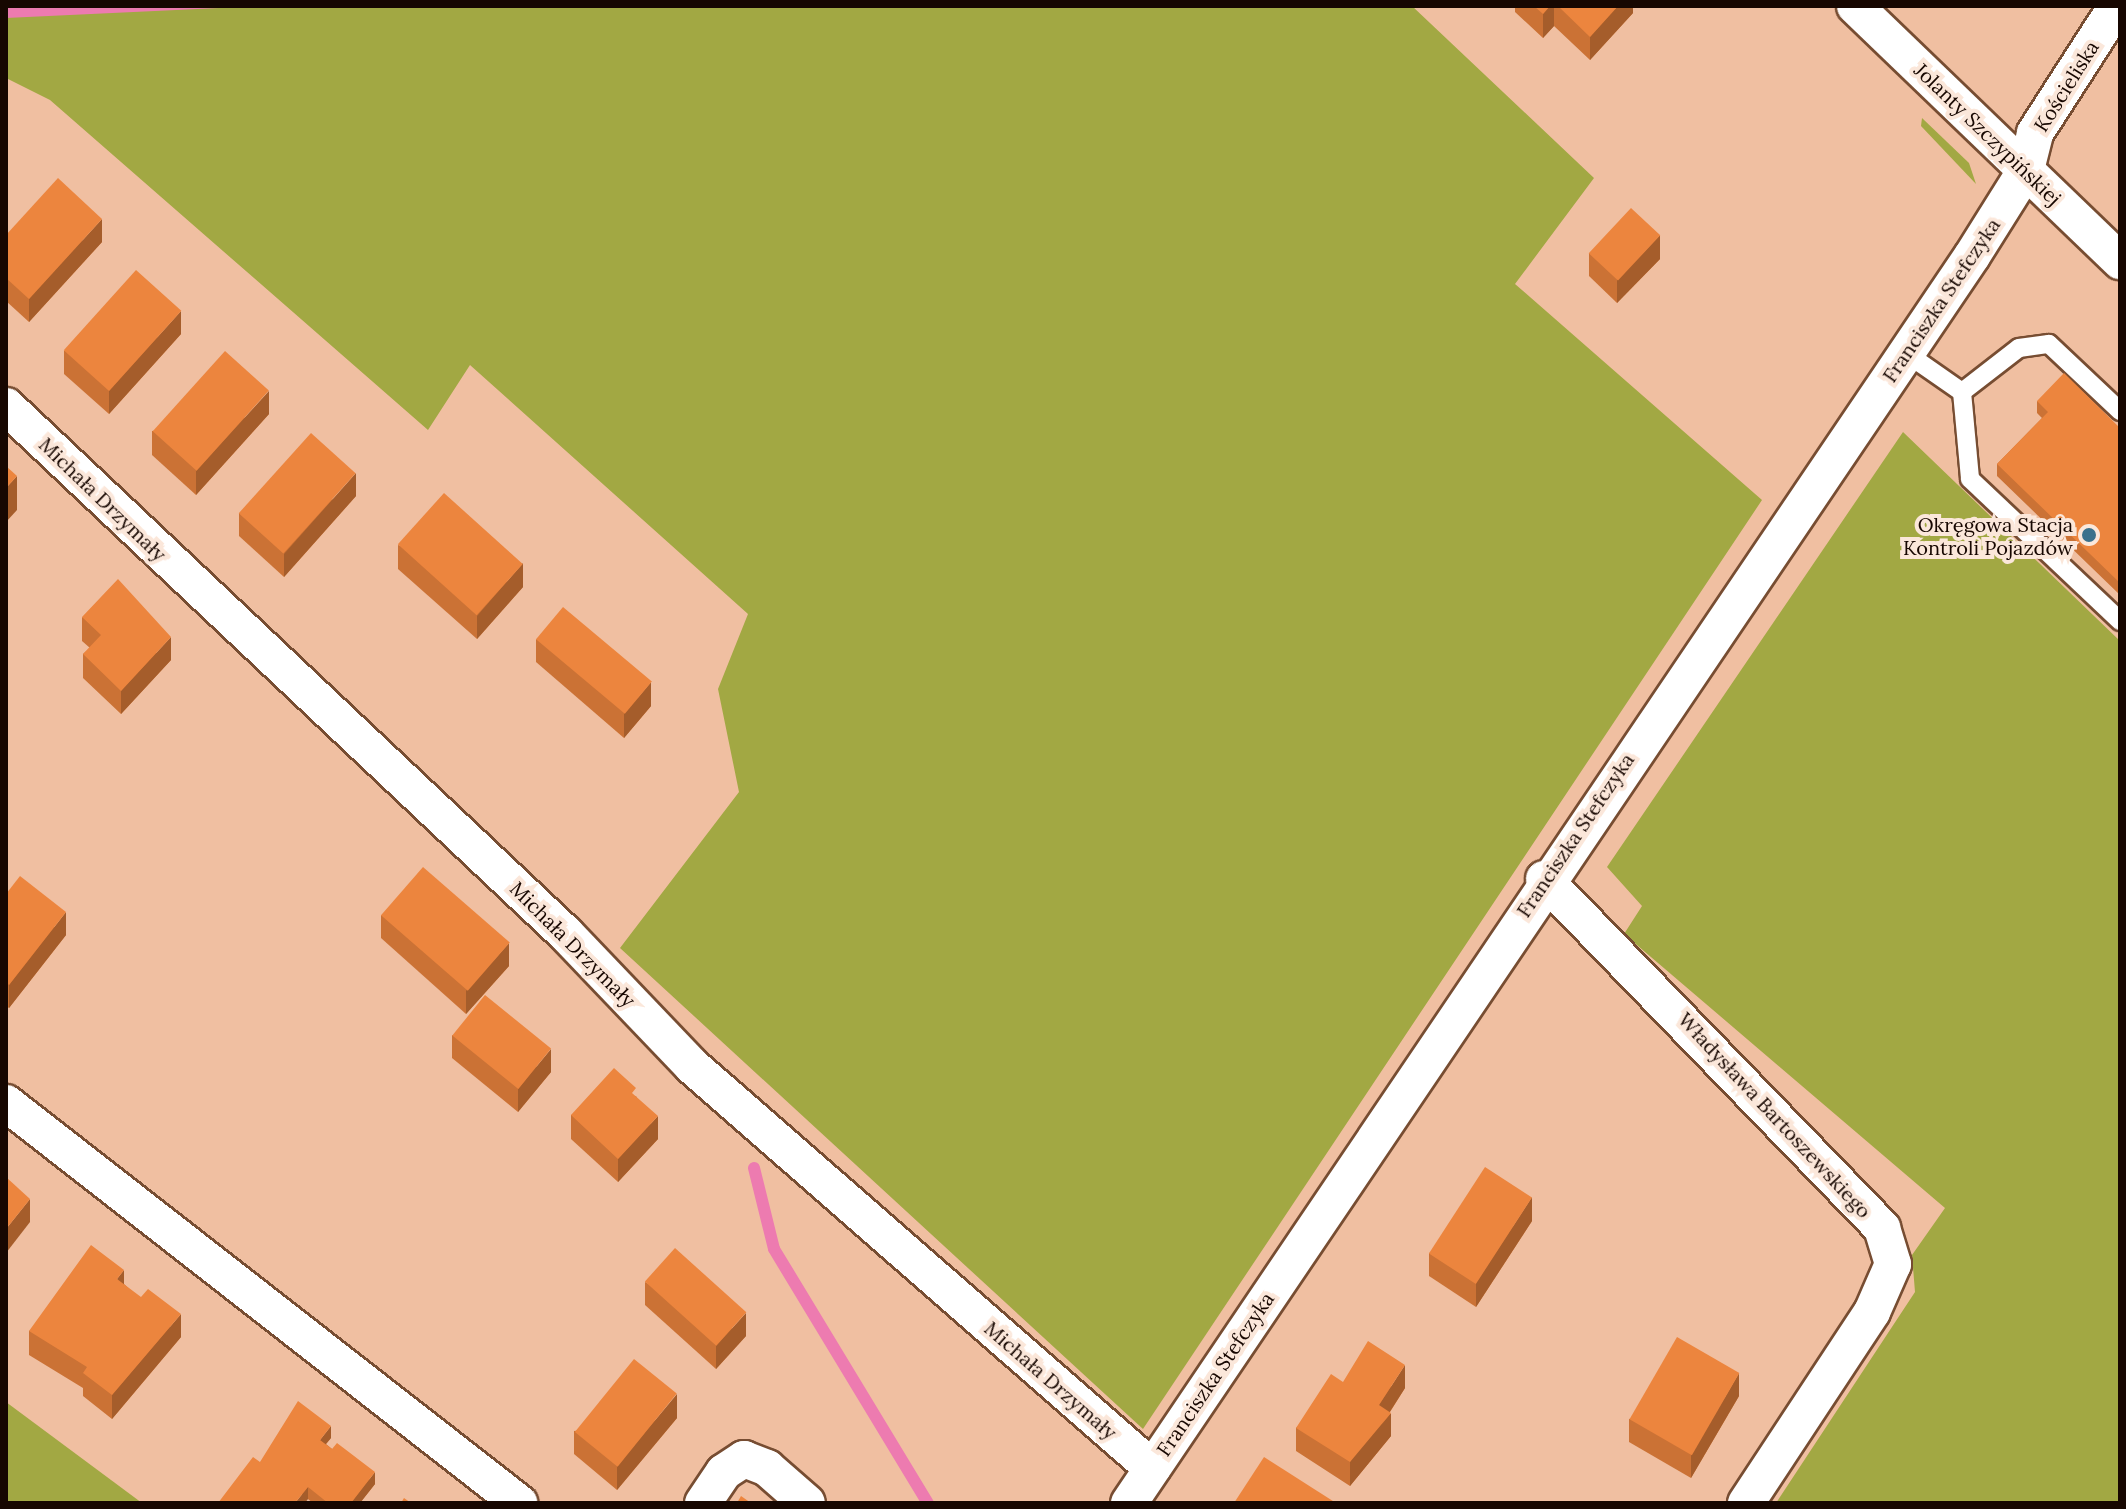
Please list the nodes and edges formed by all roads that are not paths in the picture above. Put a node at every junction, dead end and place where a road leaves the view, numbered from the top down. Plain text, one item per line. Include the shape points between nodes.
1 (1855, 6) edge
2 (2117, 6) edge
3 (2026, 170) junction
4 (2120, 261) edge
5 (1906, 353) junction
6 (1962, 392) junction
7 (6, 406) edge
8 (2120, 411) edge
9 (2120, 621) edge
10 (1544, 879) junction
11 (6, 1103) edge
12 (1152, 1468) junction
13 (519, 1503) edge
14 (703, 1503) edge
15 (807, 1503) edge
16 (1129, 1503) edge
17 (1746, 1503) edge

1 - 3 street, Jolanty Szczypińskiej
2 - 3 street, Kościeliska via 2035,133
3 - 4 street, Jolanty Szczypińskiej
3 - 5 street, Franciszka Stefczyka
5 - 6 lane
5 - 10 street, Franciszka Stefczyka
6 - 8 lane via 2019,348 2049,344
6 - 9 lane via 1970,479
7 - 12 street, Michała Drzymały via 566,934 692,1066
10 - 12 street, Franciszka Stefczyka
10 - 17 street, Władysława Bartoszewskiego via 1882,1228 1893,1264 1872,1312
11 - 13 street
12 - 16 street, Franciszka Stefczyka
14 - 15 street via 724,1472 744,1459 767,1468

